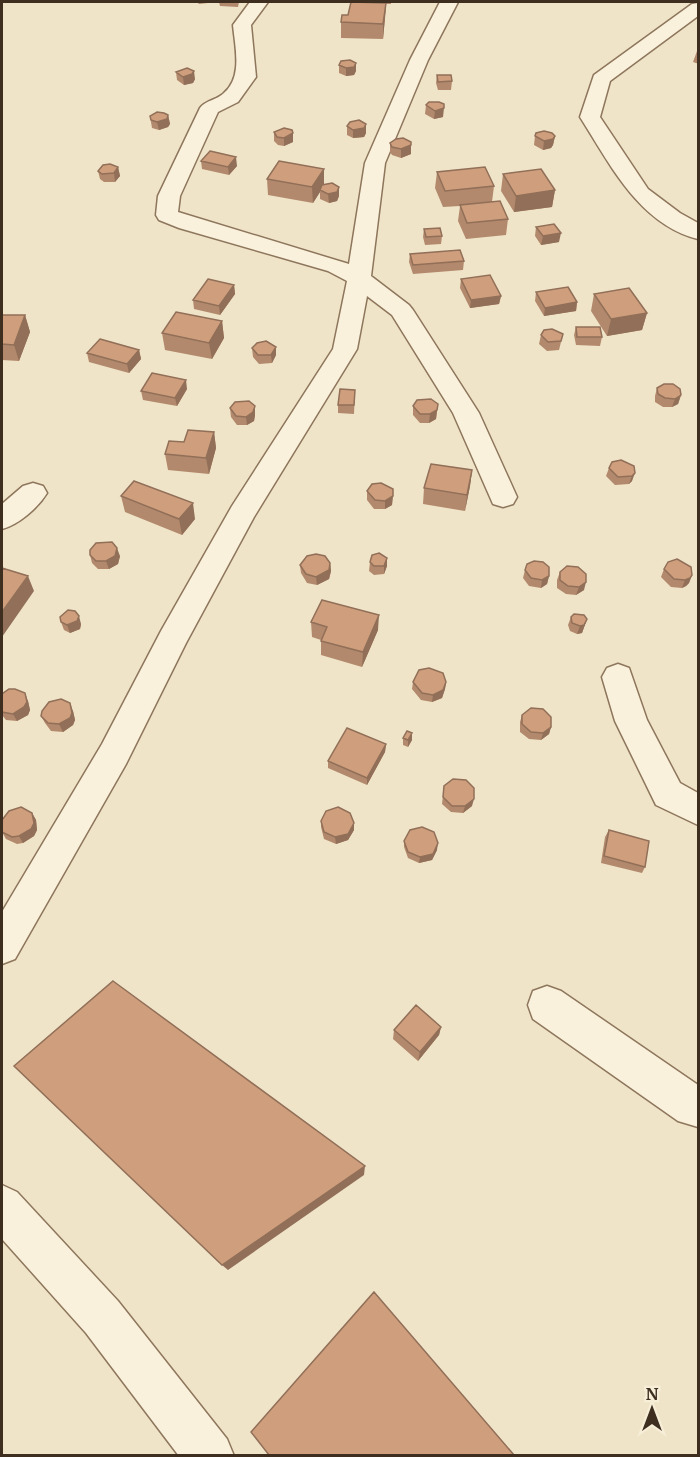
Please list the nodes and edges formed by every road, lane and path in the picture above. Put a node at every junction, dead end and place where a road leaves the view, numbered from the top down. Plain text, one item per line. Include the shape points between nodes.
1 (259, 2) edge
2 (449, 2) edge
3 (699, 8) edge
4 (699, 232) edge
5 (358, 278) junction
6 (33, 493) dead end
7 (503, 497) dead end
8 (2, 519) edge
9 (618, 677) dead end
10 (699, 810) edge
11 (2, 946) edge
12 (547, 1005) dead end
13 (699, 1107) edge
14 (2, 1207) edge
15 (210, 1455) edge

1 - 5 street via 242,25 246,77 231,98 210,108 169,196 167,215 336,266
2 - 5 street via 419,60 375,163
3 - 4 street via 602,79 590,117 640,193 672,218
5 - 7 street via 401,310 466,413
5 - 11 street via 345,349 242,513 114,754
6 - 8 street
9 - 10 street via 631,721 668,794
12 - 13 street
14 - 15 street via 102,1317

